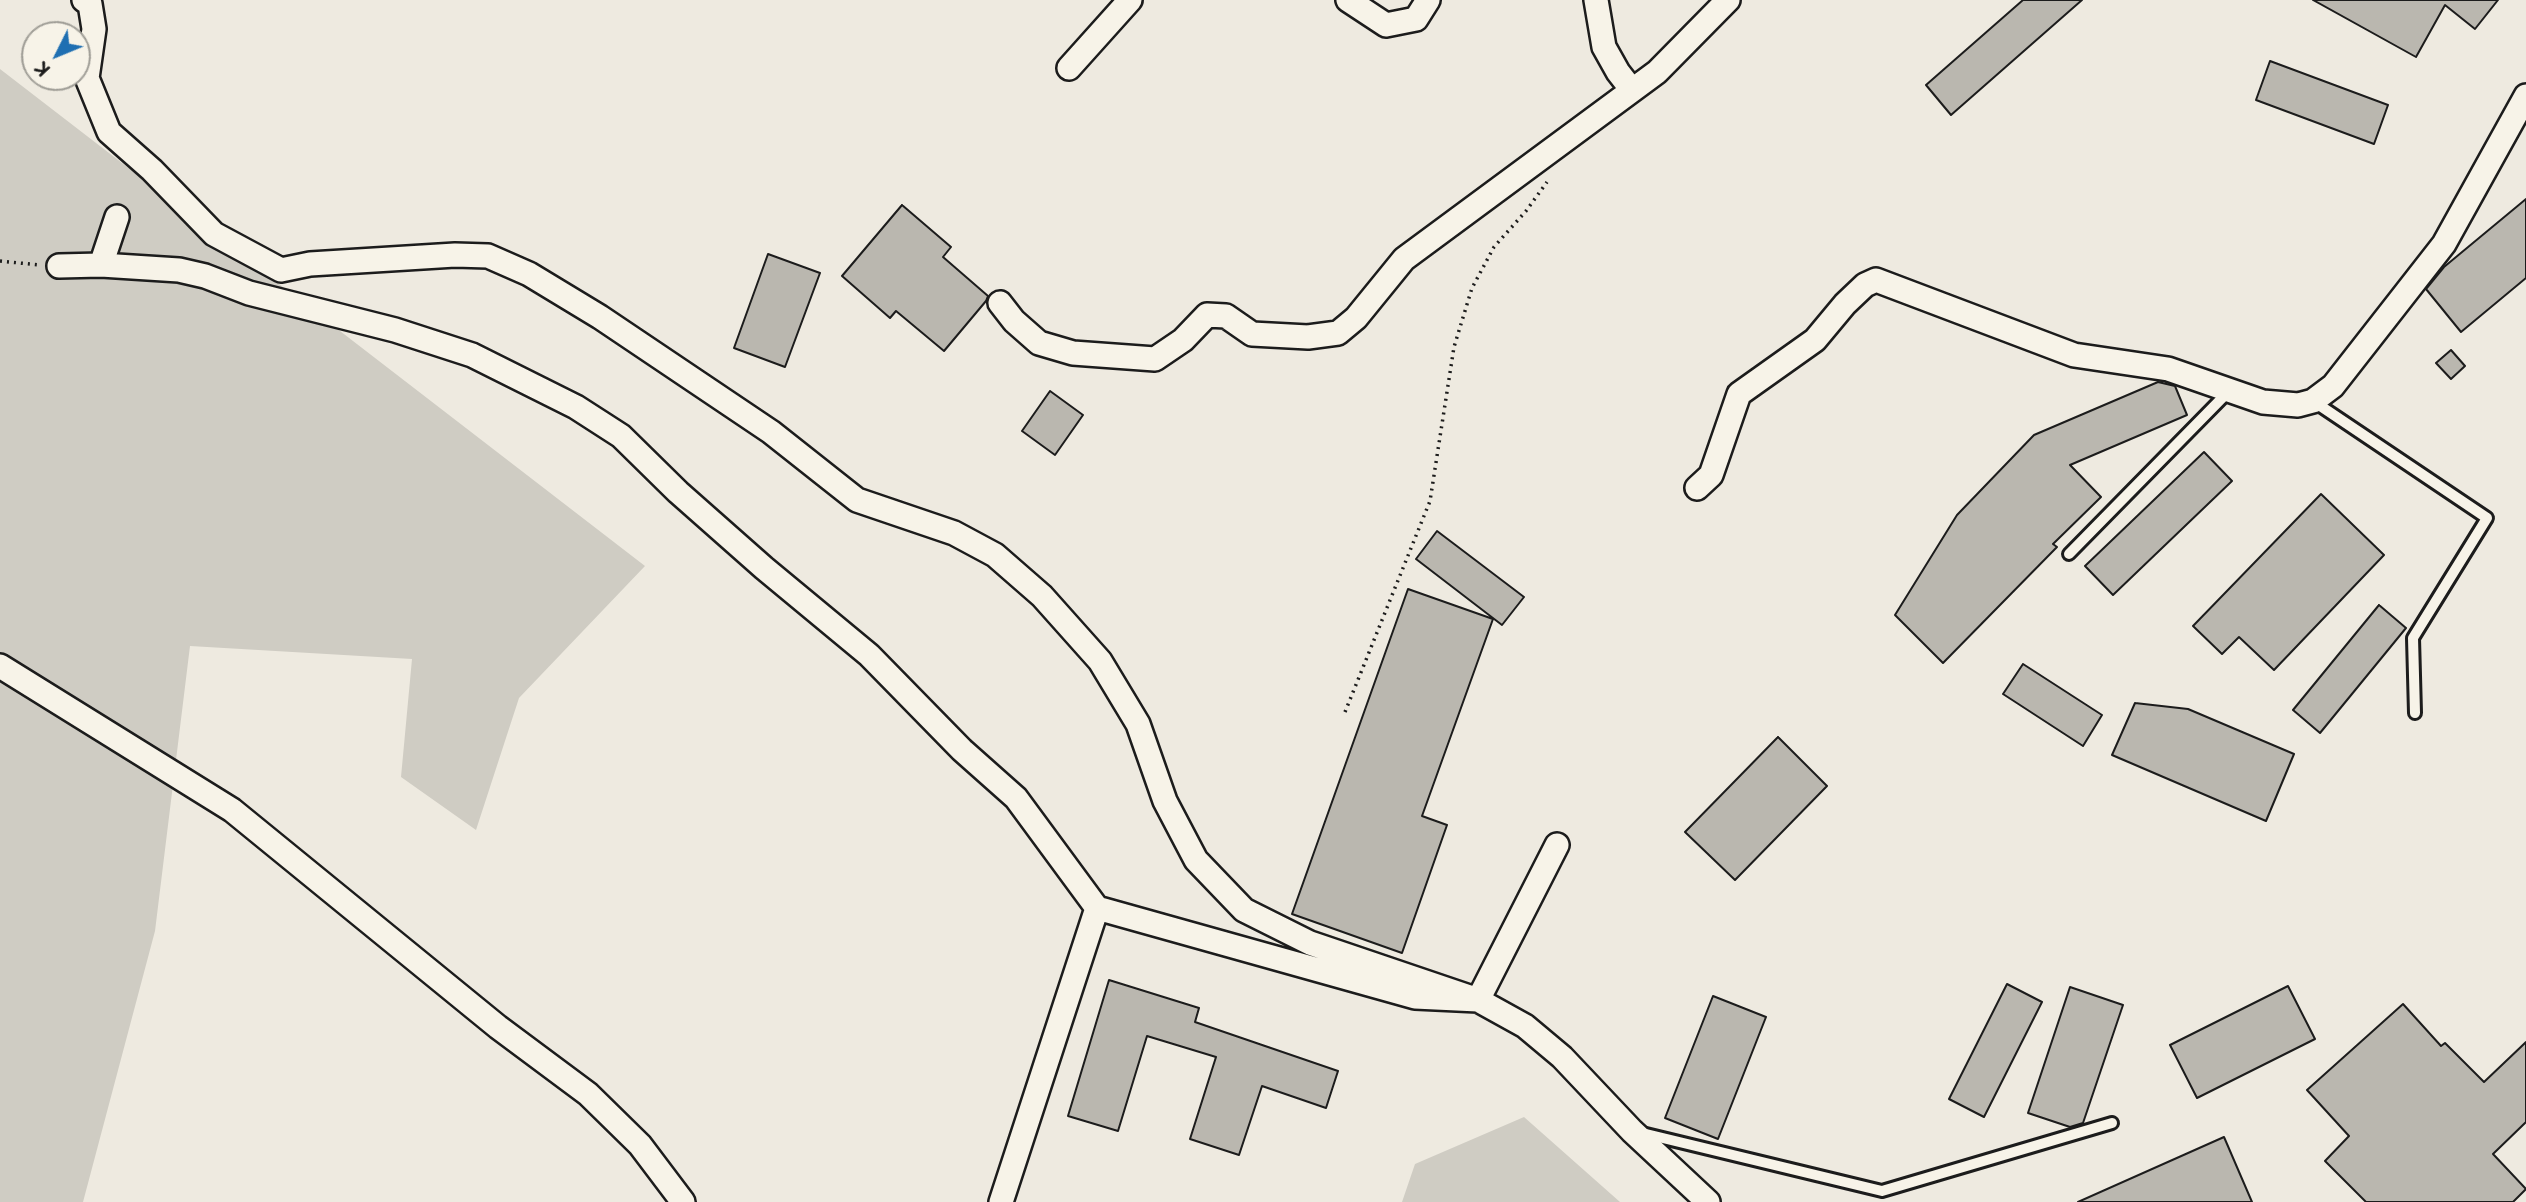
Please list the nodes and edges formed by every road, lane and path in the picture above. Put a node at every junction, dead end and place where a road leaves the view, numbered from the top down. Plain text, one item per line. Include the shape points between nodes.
1 (1130, 0) edge
2 (1348, 0) edge
3 (1428, 0) edge
4 (1596, 0) edge
5 (1728, 0) edge
6 (89, 1) edge
7 (1069, 68) dead end
8 (1632, 90) junction
9 (2526, 96) edge
10 (1550, 177) dead end
11 (117, 216) dead end
12 (0, 261) edge
13 (101, 265) junction
14 (59, 266) joint
15 (1000, 303) dead end
16 (2230, 390) junction
17 (2313, 401) junction
18 (1696, 488) dead end
19 (2069, 554) dead end
20 (0, 666) edge
21 (1345, 712) dead end
22 (2415, 713) dead end
23 (1557, 845) dead end
24 (1097, 908) junction
25 (1478, 1000) junction
26 (2112, 1123) dead end
27 (1633, 1131) junction
28 (683, 1202) edge
29 (1001, 1202) edge
30 (1708, 1202) edge

1 - 7 street
2 - 3 street via 1386,25 1416,19
4 - 8 street via 1605,47
5 - 8 street via 1657,72
6 - 25 street via 94,29 87,78 109,132 214,234 281,270 310,264 488,256 529,274 600,317 771,432 857,500 954,533 995,555 1042,596 1101,661 1138,724 1165,801 1196,860 1244,910 1310,943
8 - 15 street via 1404,259 1338,333 1308,337 1252,334 1226,316 1207,315 1183,340 1155,359 1073,353 1039,343
9 - 17 street via 2444,244 2333,386
10 - 21 path via 1494,247 1472,288 1454,347 1430,501
11 - 13 street
12 - 14 path
13 - 14 street
13 - 24 street via 205,276 249,293 472,355 576,407 621,436 755,560 869,655 1016,798
16 - 17 street via 2263,402 2298,405
16 - 18 street via 2168,369 2074,355 1876,280 1845,304 1815,340 1739,394 1710,475
16 - 19 lane
17 - 22 lane via 2487,518 2413,638
20 - 28 street via 232,810 498,1027 588,1094 640,1145
23 - 25 street
24 - 25 street via 1415,997
24 - 29 street
25 - 27 street via 1525,1026
26 - 27 lane via 1882,1191
27 - 30 street

